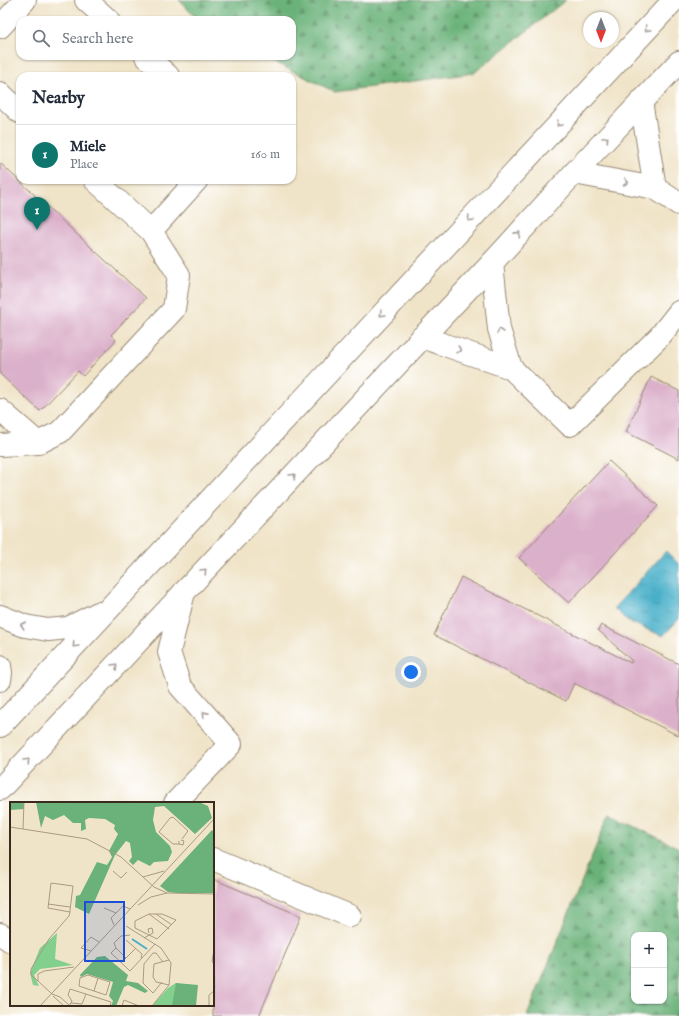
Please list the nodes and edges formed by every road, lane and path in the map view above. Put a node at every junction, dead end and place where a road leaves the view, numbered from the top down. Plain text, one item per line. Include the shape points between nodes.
1 (24, 0) edge
2 (86, 0) edge
3 (674, 0) edge
4 (104, 16) edge
5 (0, 27) edge
6 (150, 60) edge
7 (679, 62) edge
8 (164, 72) edge
9 (0, 93) edge
10 (641, 101) junction
11 (16, 108) edge
12 (574, 173) junction
13 (99, 184) edge
14 (193, 184) edge
15 (655, 188) junction
16 (679, 204) edge
17 (151, 232) junction
18 (492, 263) junction
19 (679, 312) edge
20 (422, 337) junction
21 (512, 368) junction
22 (0, 410) edge
23 (38, 443) junction
24 (0, 445) edge
25 (184, 592) junction
26 (111, 606) junction
27 (0, 616) edge
28 (0, 666) edge
29 (0, 680) edge
30 (0, 726) edge
31 (0, 789) edge
32 (176, 802) edge
33 (214, 859) edge
34 (350, 916) dead end
35 (0, 934) edge
36 (10, 940) edge

1 - 5 main road
2 - 4 main road
3 -> 26 main road
6 - 8 main road
7 - 10 main road
9 - 11 main road
12 -> 10 main road
10 - 15 main road
12 -> 15 main road
18 -> 12 main road
13 - 17 main road
14 - 17 main road
15 - 16 main road
17 - 23 main road via 180,275 174,309 60,432
18 - 20 main road
21 -> 18 main road via 499,329
19 - 21 main road via 660,336 570,425
20 -> 21 main road
25 -> 20 main road
22 - 23 main road
23 - 24 main road
31 -> 25 main road
32 -> 25 main road via 231,744 180,686 173,666 169,652
26 -> 27 main road via 68,628 48,630 25,626
26 -> 30 main road
28 - 29 main road
33 - 34 main road
35 - 36 main road

